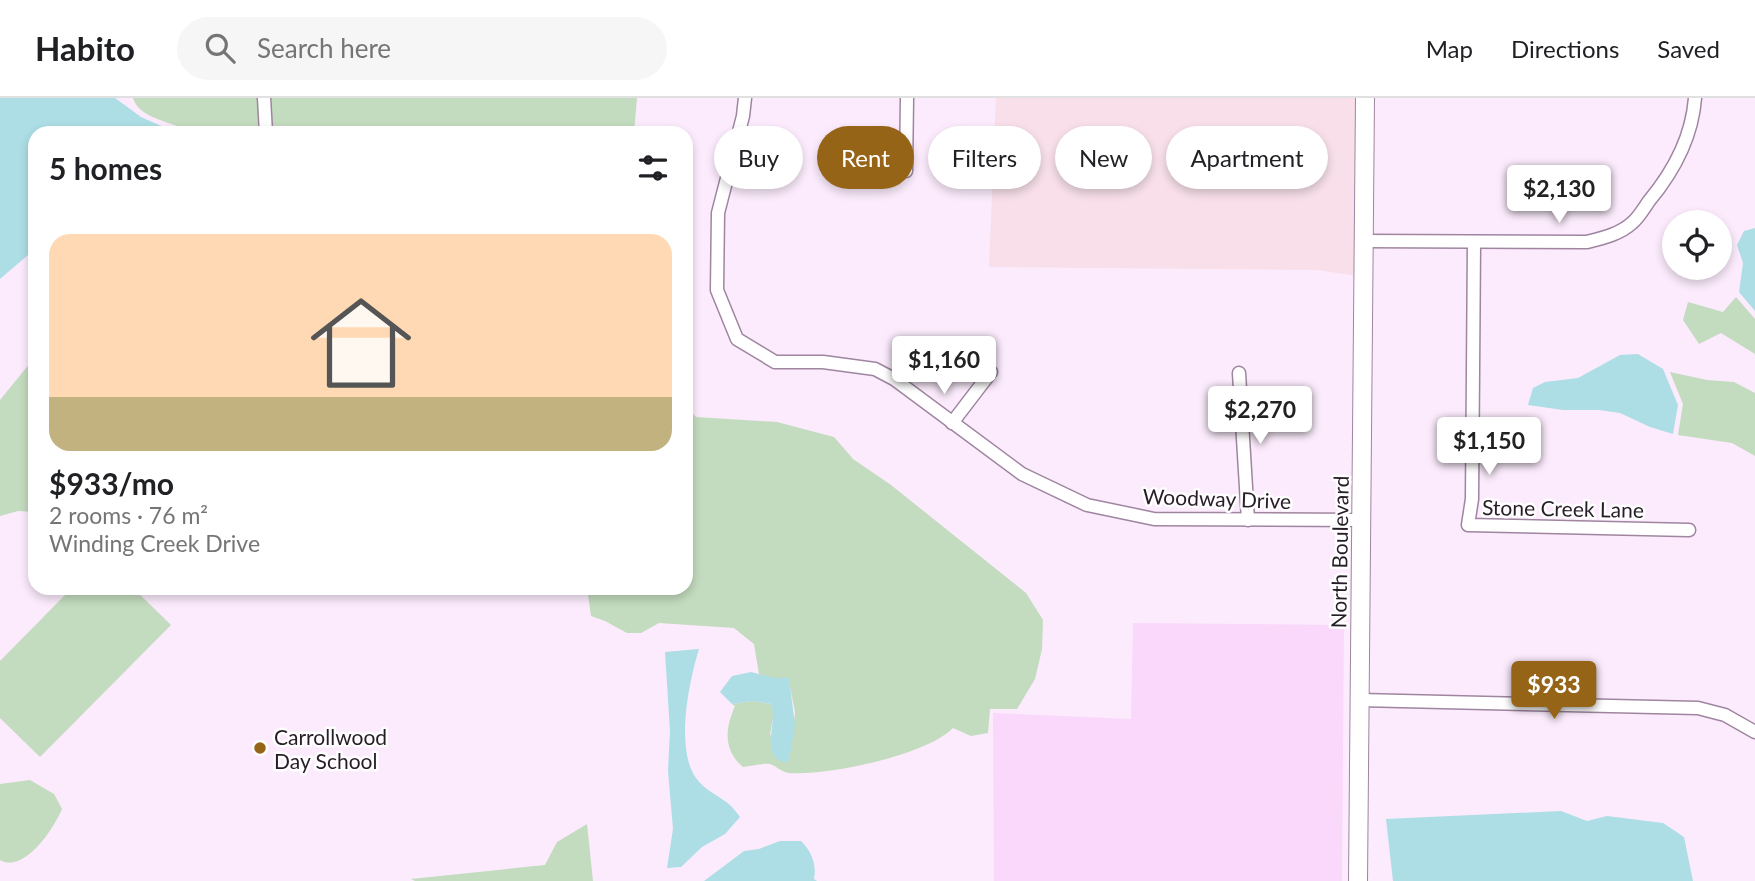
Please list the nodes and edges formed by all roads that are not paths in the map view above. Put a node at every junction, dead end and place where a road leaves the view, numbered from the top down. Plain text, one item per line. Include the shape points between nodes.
1 (264, 98) edge
2 (745, 98) edge
3 (907, 98) edge
4 (1365, 98) edge
5 (1695, 98) edge
6 (266, 126) edge
7 (907, 126) edge
8 (1364, 241) junction
9 (1474, 242) junction
10 (991, 372) dead end
11 (1240, 373) dead end
12 (952, 423) junction
13 (1248, 520) junction
14 (1362, 520) junction
15 (1689, 530) dead end
16 (1360, 700) junction
17 (1755, 732) edge
18 (1358, 881) edge

1 - 6 street
2 - 12 street, Woodway Drive via 718,214 717,290 737,339 775,362 875,369
3 - 7 street
4 - 8 street, North Boulevard
5 - 9 street via 1684,148 1632,223 1611,236 1587,242
8 - 9 street
8 - 14 street, North Boulevard
9 - 15 street, Stone Creek Lane via 1468,525
10 - 12 street
11 - 13 street
12 - 13 street, Woodway Drive via 1022,474 1087,505 1154,519
13 - 14 street, Woodway Drive
14 - 16 street, North Boulevard
16 - 17 street via 1698,708 1725,715
16 - 18 street, North Boulevard

